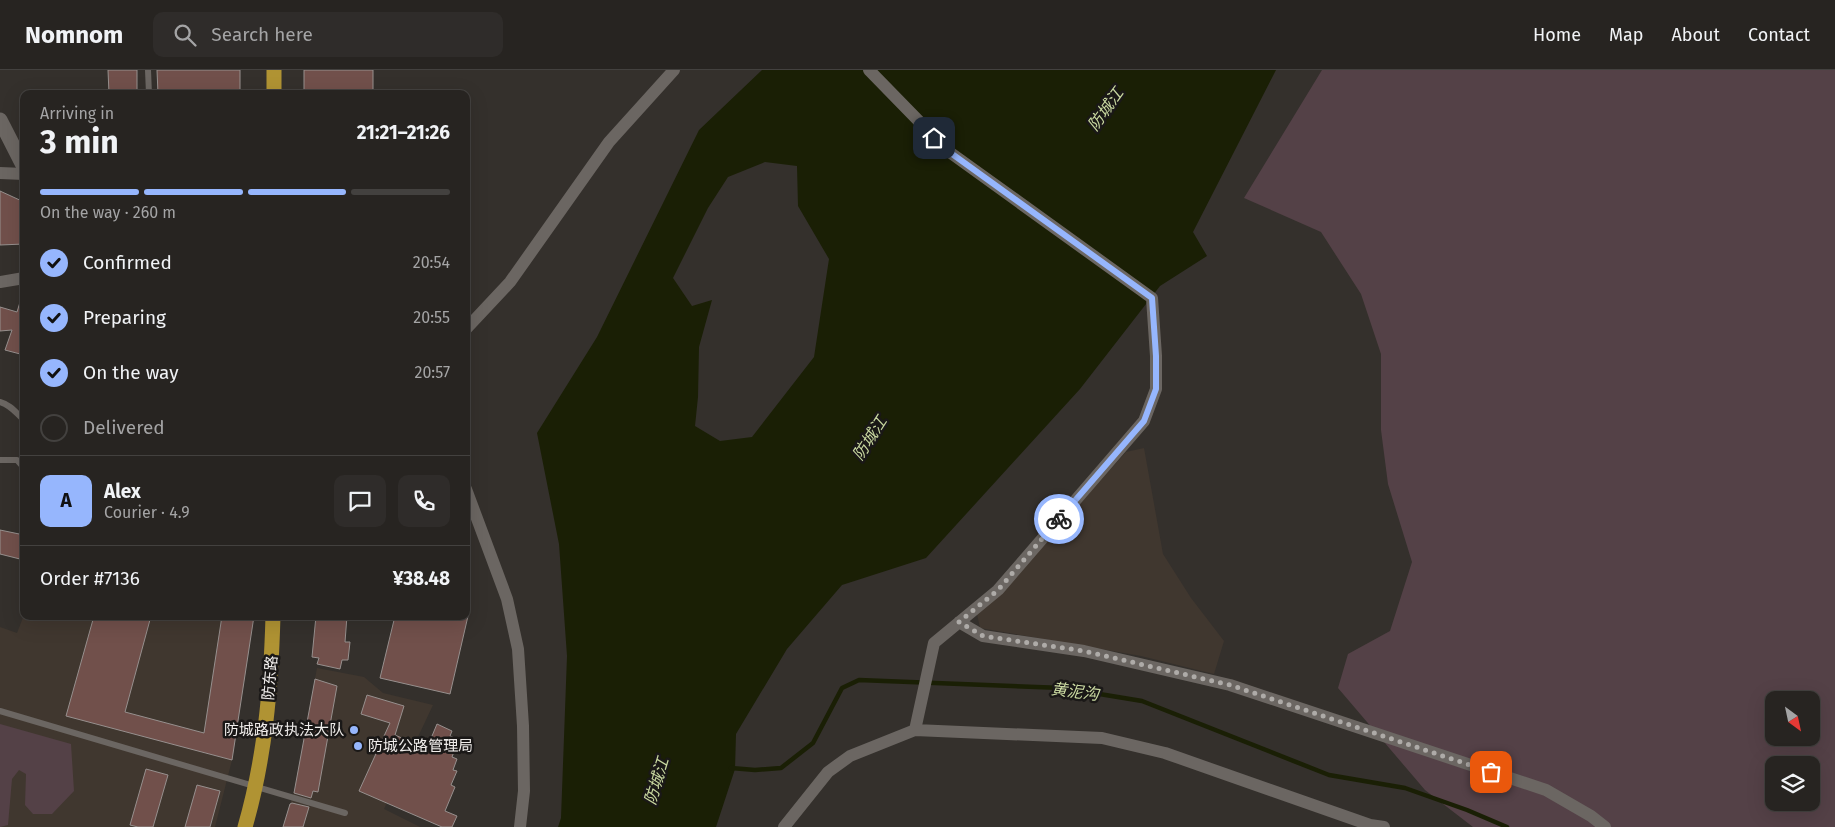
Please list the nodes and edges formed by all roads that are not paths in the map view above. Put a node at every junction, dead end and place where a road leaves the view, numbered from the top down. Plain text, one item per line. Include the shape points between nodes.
1 (148, 70) edge
2 (274, 70) edge
3 (674, 70) edge
4 (869, 70) edge
5 (149, 90) edge
6 (274, 90) edge
7 (0, 120) edge
8 (20, 159) edge
9 (0, 173) edge
10 (20, 174) edge
11 (20, 279) edge
12 (0, 282) edge
13 (470, 324) edge
14 (0, 402) edge
15 (20, 416) edge
16 (0, 460) edge
17 (20, 464) edge
18 (470, 500) edge
19 (273, 620) edge
20 (959, 622) junction
21 (0, 711) edge
22 (915, 730) junction
23 (256, 788) junction
24 (345, 813) dead end
25 (245, 827) edge
26 (520, 827) edge
27 (784, 827) edge
28 (1384, 827) edge
29 (1604, 827) edge

1 - 5 lane
2 - 6 main road
3 - 13 street via 609,142 510,282
4 - 20 street via 948,151 1152,298 1156,389 1144,421 998,590
7 - 8 street
9 - 10 street
11 - 12 street
14 - 15 lane
16 - 17 lane via 16,460
18 - 26 street via 507,598 518,649 524,791
19 - 23 main road, 防东路 via 271,680
20 - 22 street via 934,643
20 - 29 street via 983,636 1084,651 1230,685 1546,790
21 - 23 lane
22 - 27 street via 850,756 828,772
22 - 28 street via 1102,738 1165,753 1370,825
23 - 24 lane
23 - 25 main road, 防东路

